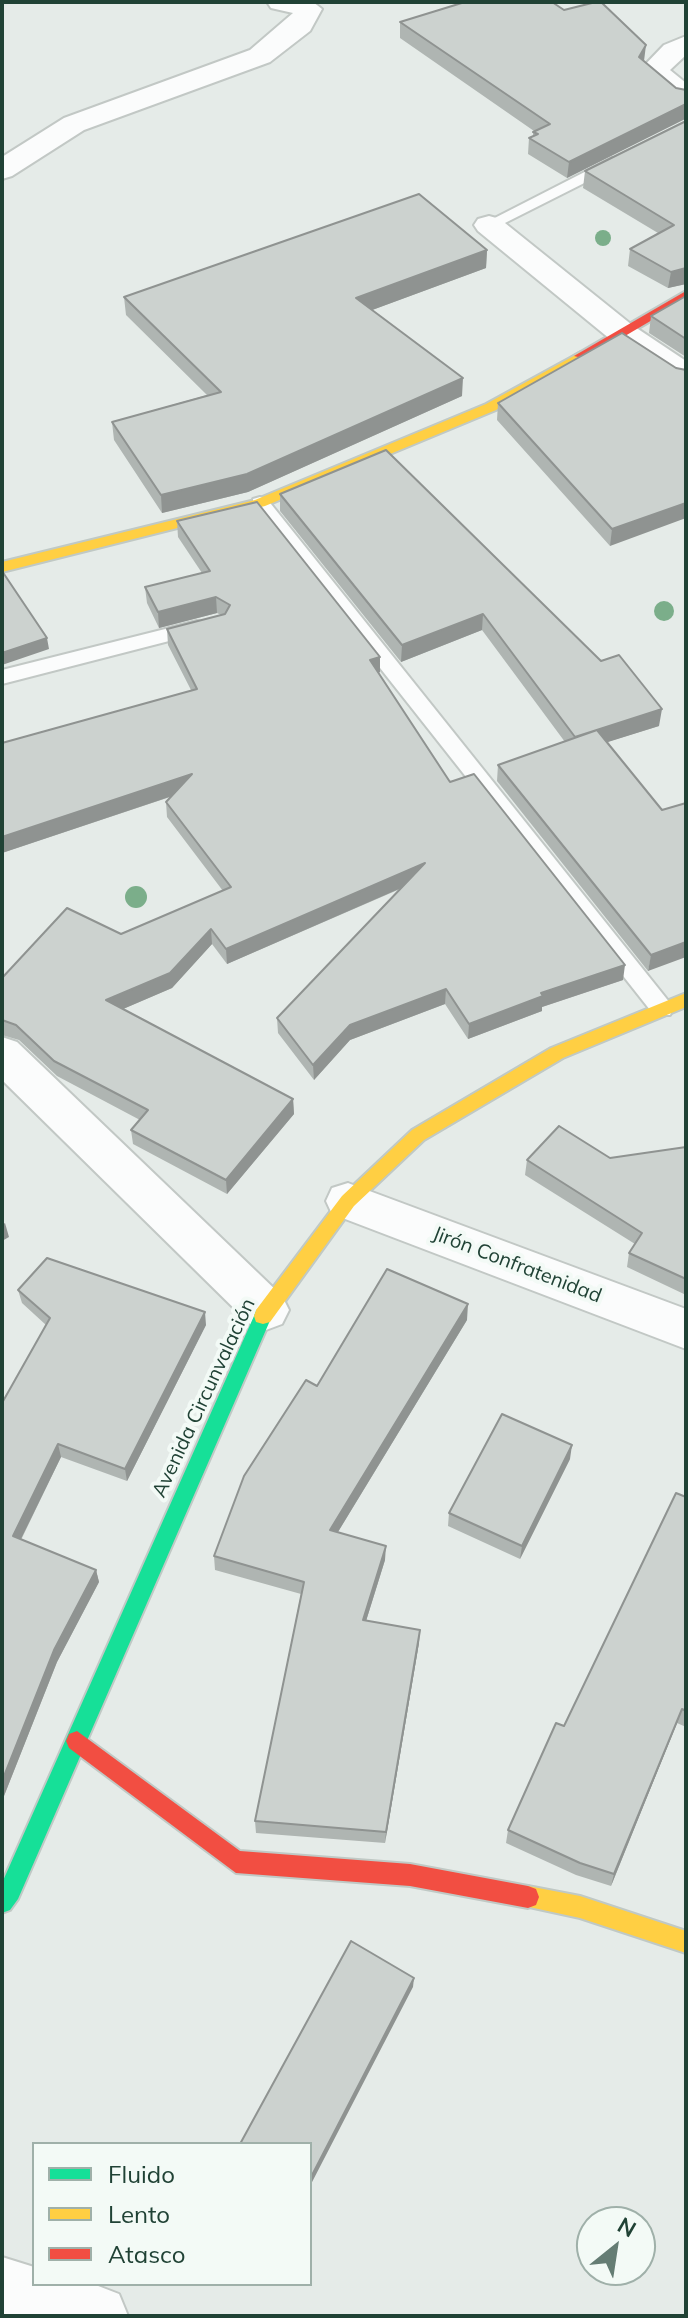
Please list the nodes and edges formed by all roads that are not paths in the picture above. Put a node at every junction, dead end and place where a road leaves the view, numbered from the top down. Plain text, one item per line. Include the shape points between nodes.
1 (335, 2) edge
2 (294, 5) edge
3 (686, 44) edge
4 (686, 96) edge
5 (629, 155) edge
6 (2, 170) edge
7 (489, 225) joint
8 (686, 295) edge
9 (621, 332) junction
10 (686, 375) edge
11 (260, 503) junction
12 (2, 567) edge
13 (218, 622) edge
14 (2, 677) edge
15 (686, 1000) edge
16 (662, 1009) junction
17 (2, 1054) edge
18 (348, 1201) junction
19 (266, 1310) junction
20 (686, 1329) edge
21 (77, 1741) junction
22 (2, 1902) edge
23 (686, 1942) edge
24 (2, 2288) edge
25 (97, 2316) edge

1 - 2 street
2 - 6 street via 300,25 260,56 74,124
3 - 4 street via 653,71
5 - 7 lane
7 - 9 street
8 - 9 street
9 - 10 street
9 - 11 street via 491,407
11 - 12 street
11 - 16 lane
13 - 14 lane
15 - 16 street, Avenida Circunvalación
16 - 18 street, Avenida Circunvalación via 557,1053 418,1135
17 - 19 street
18 - 19 street, Avenida Circunvalación
18 - 20 street, Jirón Confratenidad
19 - 21 street, Avenida Circunvalación
21 - 22 street, Avenida Circunvalación
21 - 23 street via 236,1862 410,1875 580,1907
24 - 25 street

